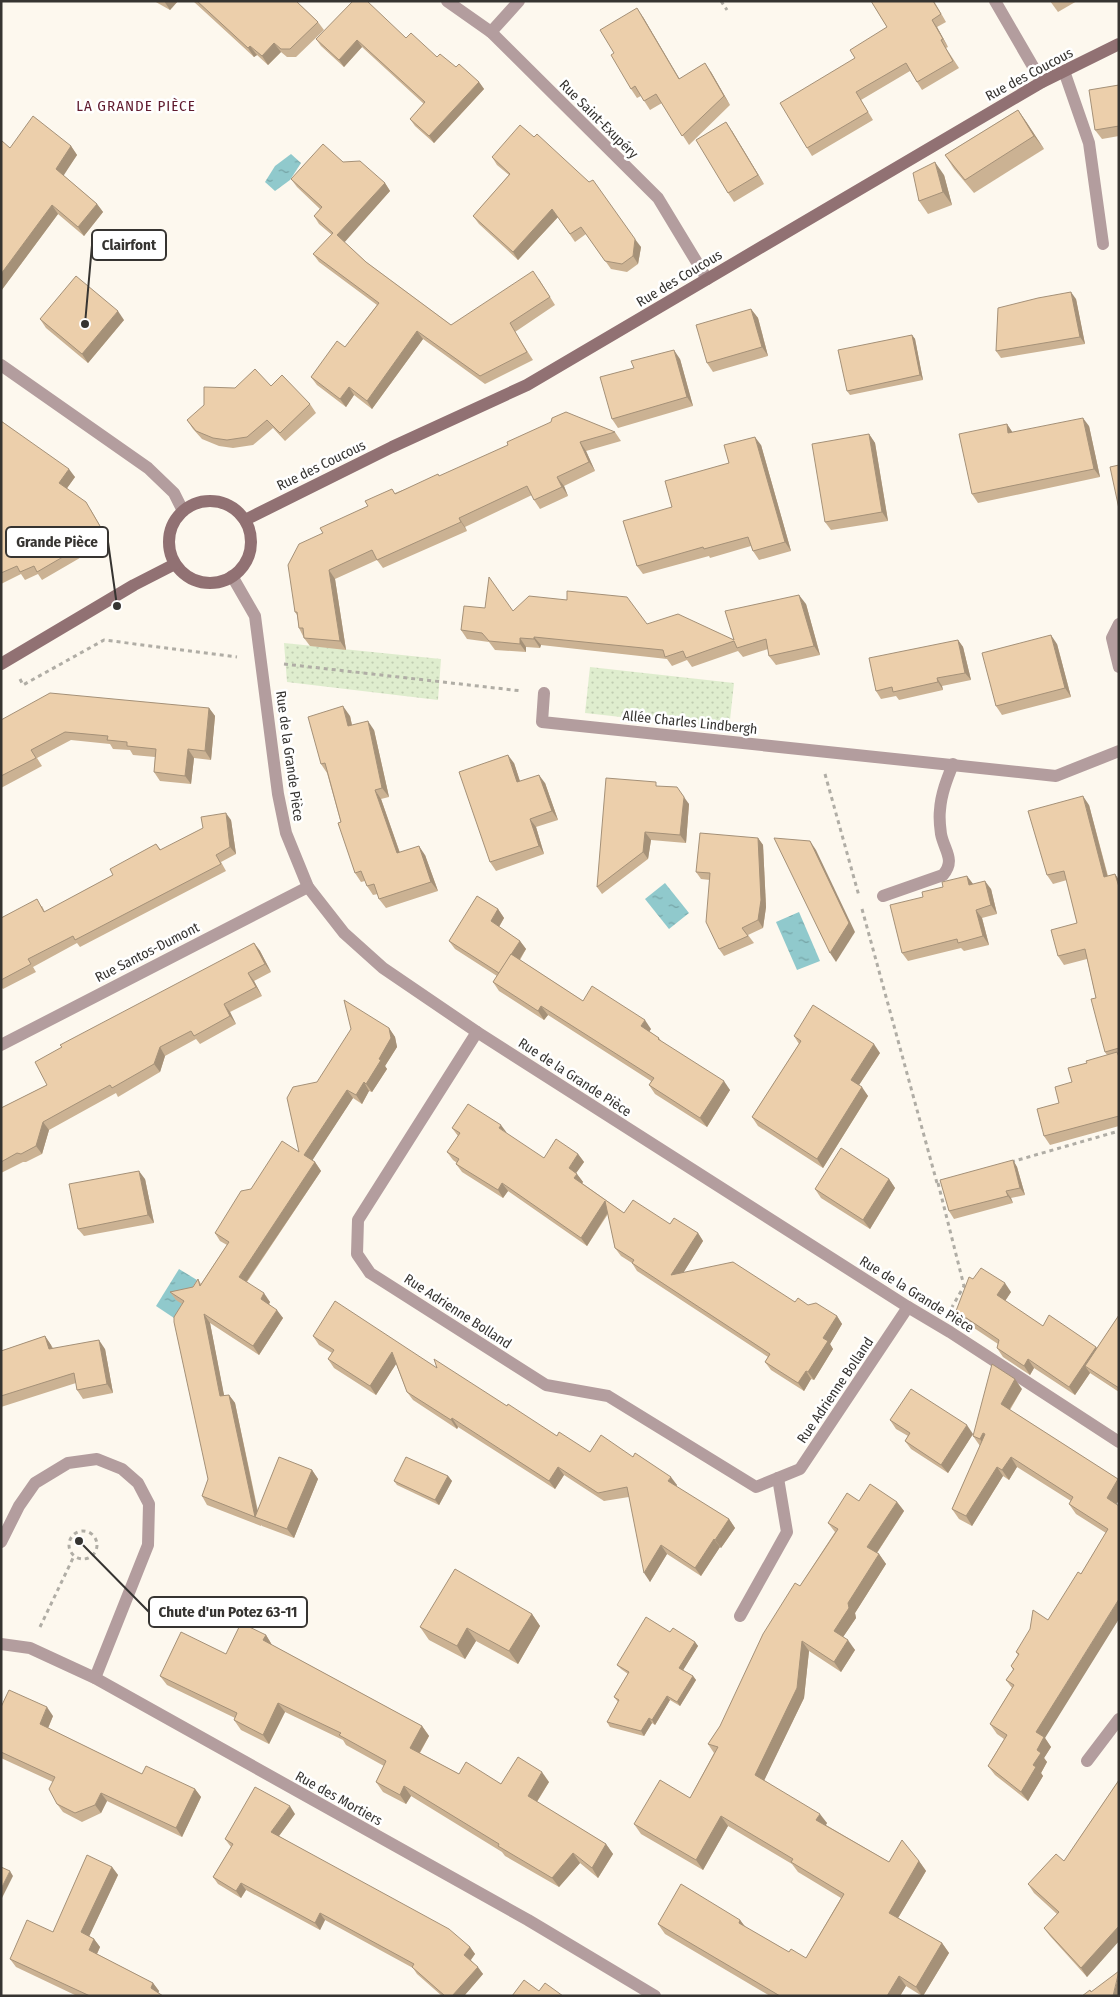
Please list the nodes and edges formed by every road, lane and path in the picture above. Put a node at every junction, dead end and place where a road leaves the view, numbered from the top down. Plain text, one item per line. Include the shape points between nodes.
1 (447, 1) edge
2 (520, 1) edge
3 (721, 1) edge
4 (995, 1) edge
5 (727, 10) dead end
6 (491, 32) junction
7 (1119, 44) edge
8 (1064, 71) junction
9 (1042, 82) junction
10 (1103, 244) dead end
11 (707, 280) junction
12 (1, 365) edge
13 (183, 511) junction
14 (245, 520) junction
15 (175, 564) junction
16 (232, 576) junction
17 (1119, 624) edge
18 (237, 657) dead end
19 (3, 659) edge
20 (284, 664) dead end
21 (1119, 667) edge
22 (544, 694) joint
23 (819, 750) junction
24 (1119, 751) edge
25 (953, 764) junction
26 (308, 887) junction
27 (883, 896) dead end
28 (477, 1032) junction
29 (1, 1045) edge
30 (1119, 1131) edge
31 (1004, 1164) edge
32 (947, 1180) edge
33 (937, 1183) junction
34 (908, 1307) junction
35 (941, 1326) junction
36 (1119, 1442) edge
37 (778, 1478) junction
38 (1, 1542) edge
39 (74, 1556) junction
40 (740, 1616) dead end
41 (1, 1644) edge
42 (30, 1648) junction
43 (95, 1678) junction
44 (1119, 1719) edge
45 (1087, 1761) dead end
46 (655, 1996) edge

1 - 6 street, Rue Saint-Exupéry
2 - 6 street
3 - 5 path
4 - 9 street
6 - 11 street, Rue Saint-Exupéry via 658,198
7 - 8 street, Rue des Coucous
8 - 9 street, Rue des Coucous
8 - 10 street via 1089,143
9 - 11 street, Rue des Coucous
11 - 14 street, Rue des Coucous via 527,385
12 - 13 street via 148,468 174,493
13 - 14 street via 199,502 215,502 230,506
13 - 15 street via 169,536
14 - 16 street via 250,550 242,567
15 - 16 street via 188,577 203,582 220,582
15 - 19 street
16 - 26 street, Rue de la Grande Pièce via 254,616 278,794 286,833
17 - 21 street via 1112,638
18 - 19 path via 104,640 23,685
20 - 22 path
22 - 23 street, Allée Charles Lindbergh via 542,722
23 - 25 street, Allée Charles Lindbergh
23 - 33 path
24 - 25 street, Allée Charles Lindbergh via 1056,776
25 - 27 street via 940,811 941,835 949,857 948,869 943,875
26 - 28 street, Rue de la Grande Pièce via 344,933 384,968
26 - 29 street, Rue Santos-Dumont
28 - 34 street, Rue de la Grande Pièce
28 - 37 street, Rue Adrienne Bolland via 358,1220 357,1254 370,1273 546,1385 608,1396 756,1487
30 - 31 path
32 - 33 path
33 - 35 path via 964,1286
34 - 35 street, Rue de la Grande Pièce
34 - 37 street, Rue Adrienne Bolland via 800,1469
35 - 36 street, Rue de la Grande Pièce
37 - 40 street via 787,1532
38 - 43 street via 35,1483 68,1463 97,1460 122,1469 138,1482 148,1504 148,1545
39 - 39 path via 86,1559 91,1556 97,1546 93,1534 82,1530 72,1534 68,1548
39 - 42 path
41 - 42 street, Rue des Mortiers
42 - 43 street, Rue des Mortiers
43 - 46 street, Rue des Mortiers via 528,1920
44 - 45 street

